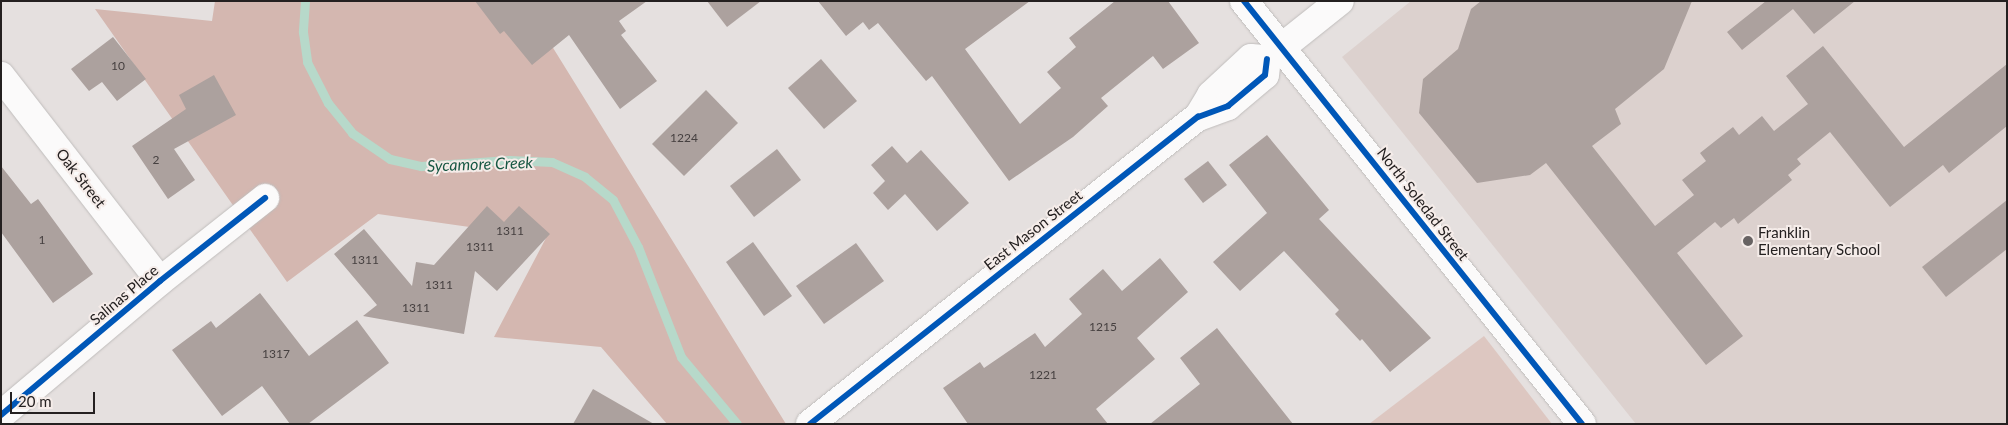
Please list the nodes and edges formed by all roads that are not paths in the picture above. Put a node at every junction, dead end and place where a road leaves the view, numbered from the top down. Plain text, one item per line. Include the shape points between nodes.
1 (1244, 1) edge
2 (1340, 1) edge
3 (1274, 54) junction
4 (1, 76) edge
5 (265, 198) dead end
6 (160, 280) junction
7 (1, 415) edge
8 (810, 424) edge
9 (1582, 424) edge

1 - 3 street, North Soledad Street
2 - 3 street, East Mason Street
3 - 8 street, East Mason Street via 1251,58 1211,95 1198,117
3 - 9 street, North Soledad Street
4 - 6 street, Oak Street
5 - 6 street, Salinas Place
6 - 7 street, Salinas Place

